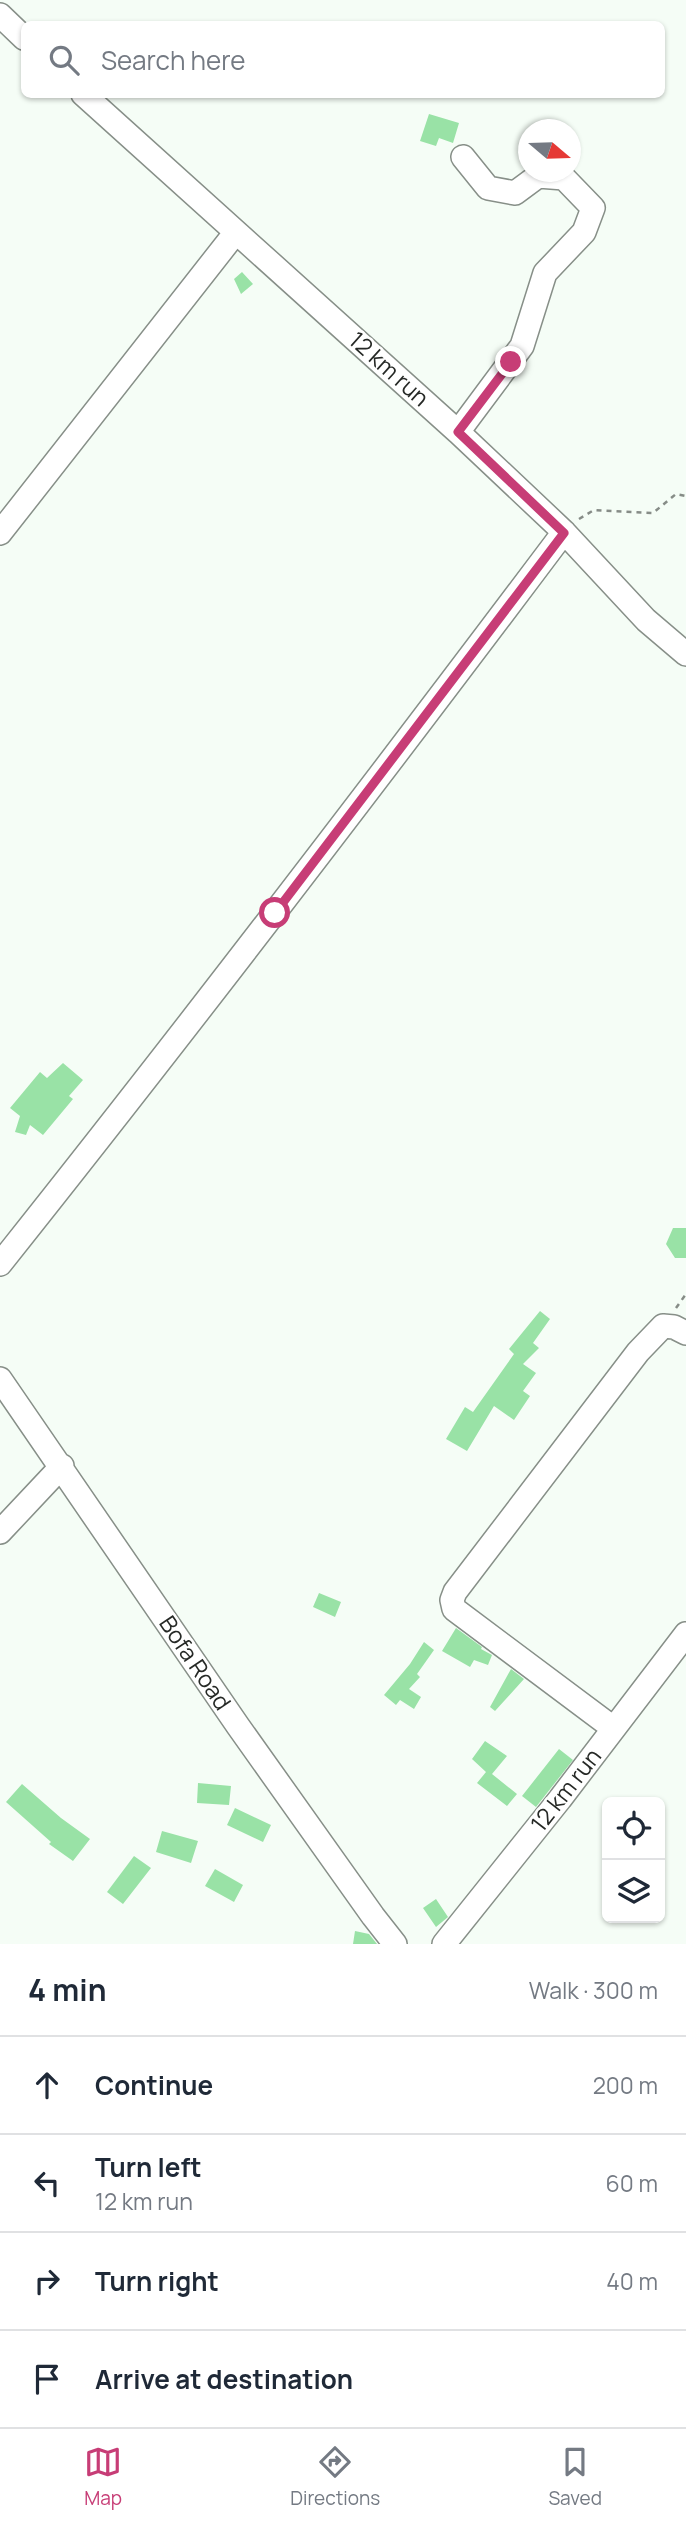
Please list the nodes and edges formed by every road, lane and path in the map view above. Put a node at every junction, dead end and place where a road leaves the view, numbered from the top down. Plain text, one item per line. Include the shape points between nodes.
1 (0, 15) edge
2 (21, 35) edge
3 (86, 98) edge
4 (463, 156) dead end
5 (236, 232) junction
6 (458, 432) junction
7 (686, 496) edge
8 (562, 531) junction
9 (0, 533) edge
10 (686, 654) edge
11 (0, 1264) edge
12 (686, 1333) edge
13 (0, 1379) edge
14 (62, 1466) junction
15 (0, 1532) edge
16 (686, 1634) edge
17 (613, 1728) junction
18 (396, 1944) edge
19 (444, 1944) edge

1 - 2 street
3 - 5 street, 12 km run
4 - 6 street via 488,188 515,193 538,176 564,178 593,208 584,232 545,273 522,346
5 - 6 street, 12 km run
5 - 9 street
6 - 8 street, 12 km run
7 - 8 path via 676,495 653,513 594,510
8 - 10 street, 12 km run via 646,620
8 - 11 street via 167,1054
12 - 17 street via 663,1326 638,1352 452,1600 454,1608
13 - 14 street, Bofa Road
14 - 15 street
14 - 18 street, Bofa Road via 238,1726
16 - 17 street, 12 km run
17 - 19 street, 12 km run

